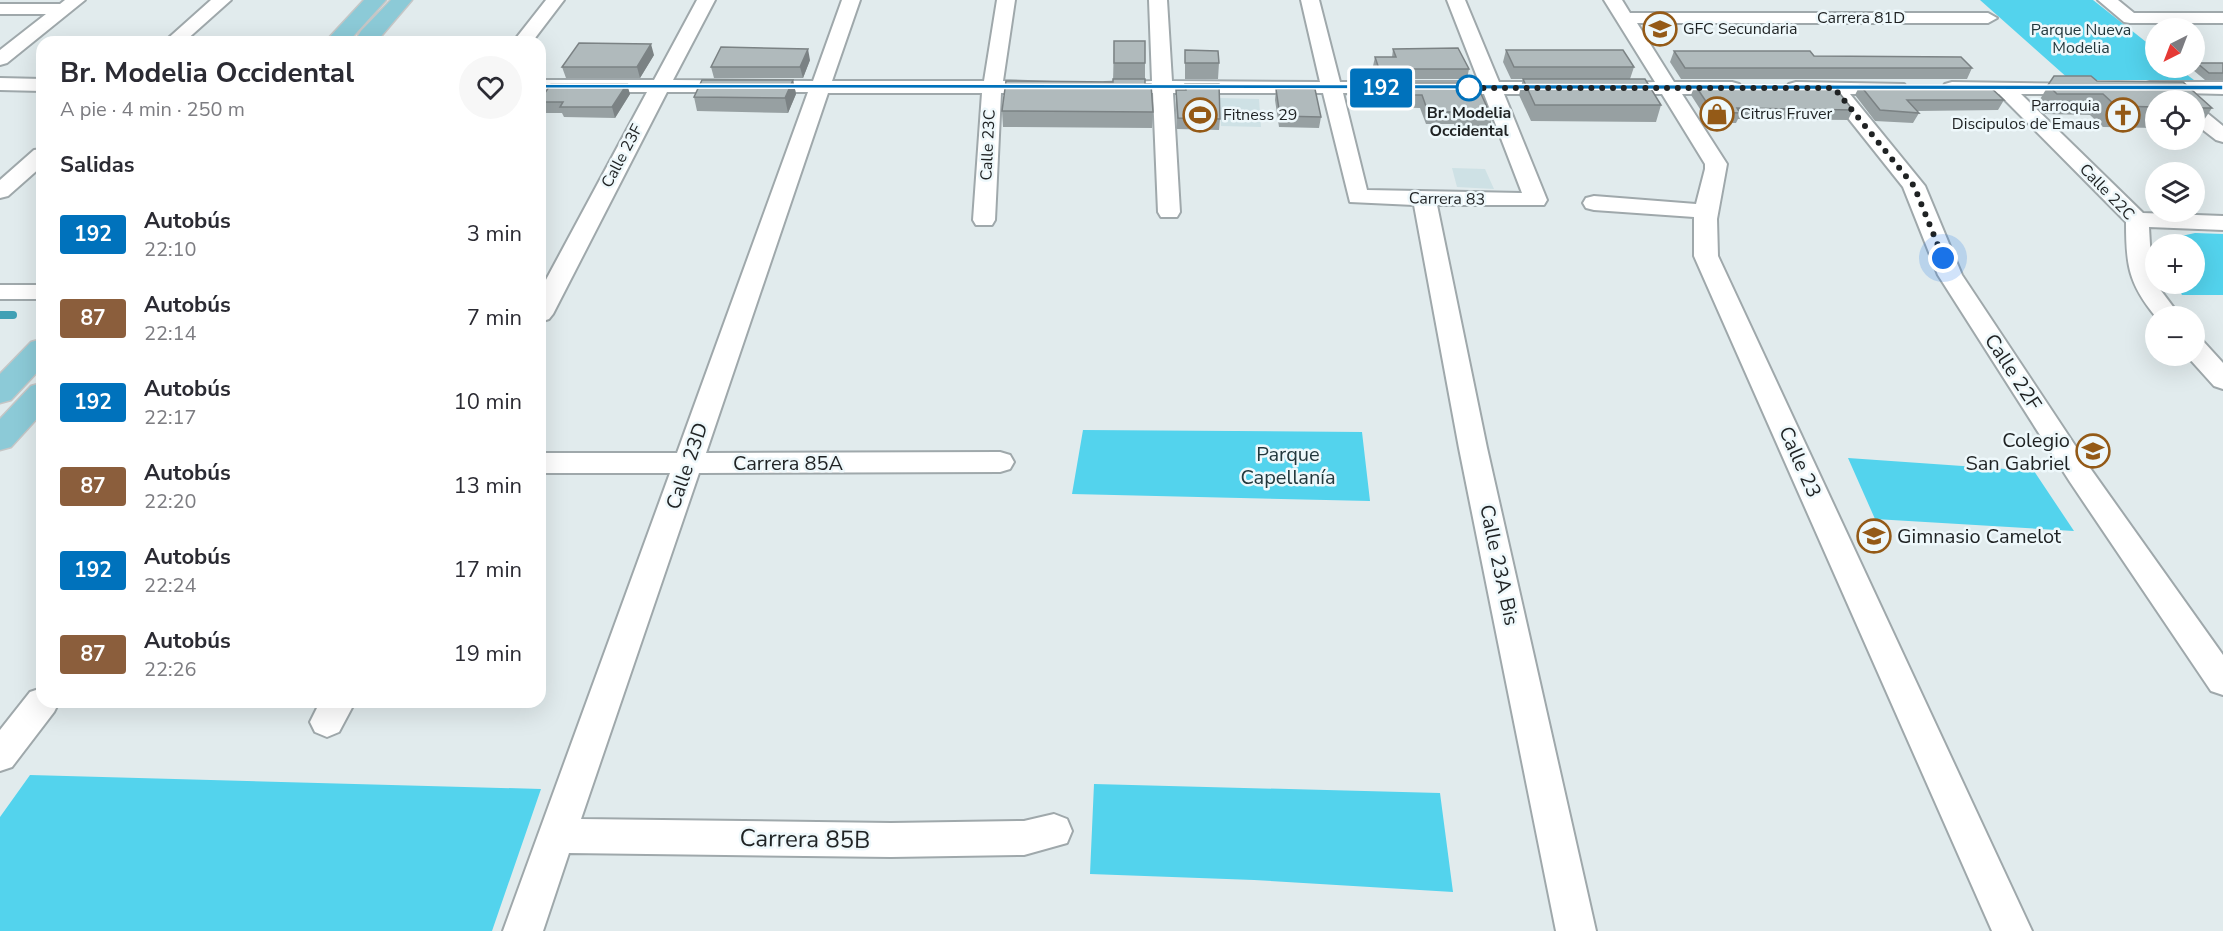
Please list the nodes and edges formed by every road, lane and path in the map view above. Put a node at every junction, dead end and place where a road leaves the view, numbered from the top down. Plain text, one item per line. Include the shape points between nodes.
1 (222, 0) edge
2 (376, 0) edge
3 (402, 0) edge
4 (555, 0) edge
5 (706, 0) edge
6 (851, 0) edge
7 (1006, 0) edge
8 (1158, 0) edge
9 (1310, 0) edge
10 (1456, 0) edge
11 (1613, 0) edge
12 (1968, 0) edge
13 (2107, 0) edge
14 (70, 5) edge
15 (0, 9) edge
16 (1625, 18) junction
17 (2223, 18) edge
18 (180, 36) edge
19 (342, 36) edge
20 (369, 36) edge
21 (527, 36) edge
22 (0, 59) edge
23 (0, 84) edge
24 (36, 85) edge
25 (546, 86) edge
26 (659, 86) junction
27 (821, 87) junction
28 (992, 87) junction
29 (1063, 87) edge
30 (1087, 87) edge
31 (1164, 87) junction
32 (1331, 87) junction
33 (1491, 88) junction
34 (1572, 88) edge
35 (1595, 88) edge
36 (1670, 88) junction
37 (1756, 88) edge
38 (1778, 88) edge
39 (1834, 88) junction
40 (1914, 88) edge
41 (1936, 88) edge
42 (2004, 88) junction
43 (2109, 88) edge
44 (2132, 88) edge
45 (2223, 88) edge
46 (2146, 90) edge
47 (2205, 90) edge
48 (2205, 120) edge
49 (2223, 136) edge
50 (36, 158) edge
51 (11, 172) edge
52 (0, 191) edge
53 (1424, 198) junction
54 (1594, 203) dead end
55 (1706, 211) junction
56 (1169, 212) dead end
57 (984, 220) dead end
58 (2137, 220) junction
59 (2223, 223) edge
60 (0, 292) edge
61 (36, 292) edge
62 (546, 303) edge
63 (2160, 306) edge
64 (36, 355) edge
65 (2205, 360) edge
66 (2223, 380) edge
67 (0, 393) edge
68 (36, 400) edge
69 (0, 439) edge
70 (1000, 462) dead end
71 (546, 463) edge
72 (688, 463) junction
73 (2223, 681) edge
74 (37, 708) edge
75 (0, 756) edge
76 (1054, 831) dead end
77 (556, 836) junction
78 (523, 931) edge
79 (1576, 931) edge
80 (2012, 931) edge

1 - 18 street
2 - 19 main road
3 - 20 main road
4 - 21 street
5 - 26 street, Calle 23F
6 - 27 street, Calle 23D
7 - 28 street, Calle 23C
8 - 31 street
9 - 32 street
10 - 33 street
11 - 16 street, Calle 23
12 - 16 street, Carrera 81D via 1988,18
13 - 17 street via 2130,18
14 - 15 street
14 - 22 street
16 - 36 street, Calle 23
23 - 24 street
25 - 26 street
26 - 27 street
26 - 62 street, Calle 23F
27 - 28 street
27 - 72 street, Calle 23D
28 - 29 street
28 - 57 street, Calle 23C
30 - 31 street
31 - 32 street
31 - 56 street
32 - 33 street
32 - 53 street, Carrera 83 via 1358,197
33 - 34 street
33 - 53 street, Carrera 83 via 1536,200
35 - 36 street
36 - 37 street
36 - 55 street, Calle 23 via 1716,164 1717,176
38 - 39 street
39 - 40 street
39 - 73 street, Calle 22F via 1914,186 1950,275 2080,475
41 - 42 street
42 - 43 street
42 - 58 street, Calle 22C
44 - 46 street
45 - 47 street
48 - 49 street
50 - 51 street
51 - 52 street
53 - 79 street, Calle 23A Bis
54 - 55 street
55 - 80 street, Calle 23 via 1706,256
58 - 59 street
58 - 63 street, Calle 22C via 2139,273
60 - 61 street
64 - 67 main road
65 - 66 street
68 - 69 main road
70 - 72 street, Carrera 85A
71 - 72 street, Carrera 85A
72 - 77 street, Calle 23D
74 - 75 street
76 - 77 street, Carrera 85B via 1024,838 891,840
77 - 78 street, Calle 23D

